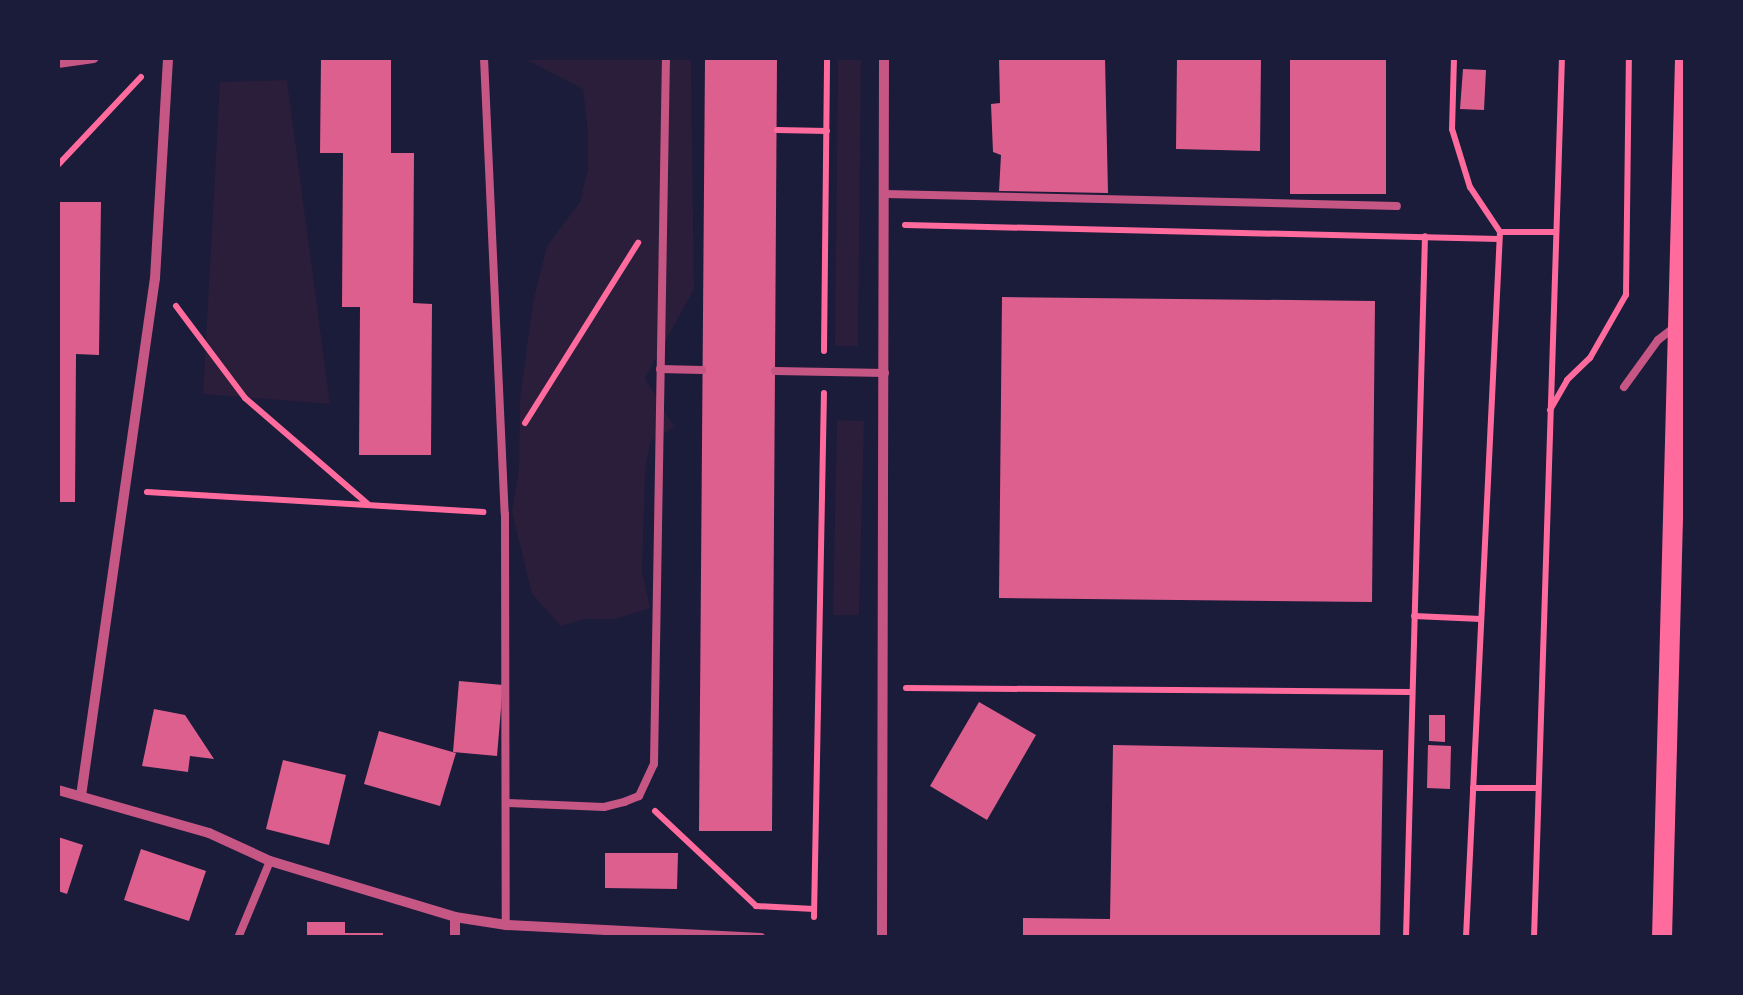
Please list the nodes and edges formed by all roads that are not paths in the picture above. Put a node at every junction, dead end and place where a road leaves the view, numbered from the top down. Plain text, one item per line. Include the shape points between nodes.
1 (94, 58) edge
2 (168, 58) edge
3 (484, 58) edge
4 (666, 58) edge
5 (884, 58) edge
6 (1685, 58) edge
7 (58, 63) edge
8 (886, 194) junction
9 (1397, 206) dead end
10 (1680, 323) junction
11 (660, 369) junction
12 (702, 370) dead end
13 (775, 371) dead end
14 (885, 373) junction
15 (1624, 387) dead end
16 (58, 790) edge
17 (81, 796) junction
18 (508, 803) junction
19 (270, 862) junction
20 (456, 918) junction
21 (506, 925) junction
22 (238, 938) edge
23 (455, 938) edge
24 (761, 938) edge
25 (882, 938) edge
26 (1662, 938) edge

1 - 7 street
2 - 17 street via 155,278
3 - 18 lane via 505,514
4 - 11 lane
5 - 8 street
6 - 10 main road
8 - 9 lane
8 - 14 street
10 - 15 lane via 1658,340
10 - 26 main road
11 - 12 lane
11 - 18 lane via 654,764 639,796 604,807
13 - 14 lane
14 - 25 street
16 - 17 street
17 - 19 street via 209,833
18 - 21 lane
19 - 20 street
19 - 22 lane
20 - 21 street
20 - 23 street
21 - 24 street

